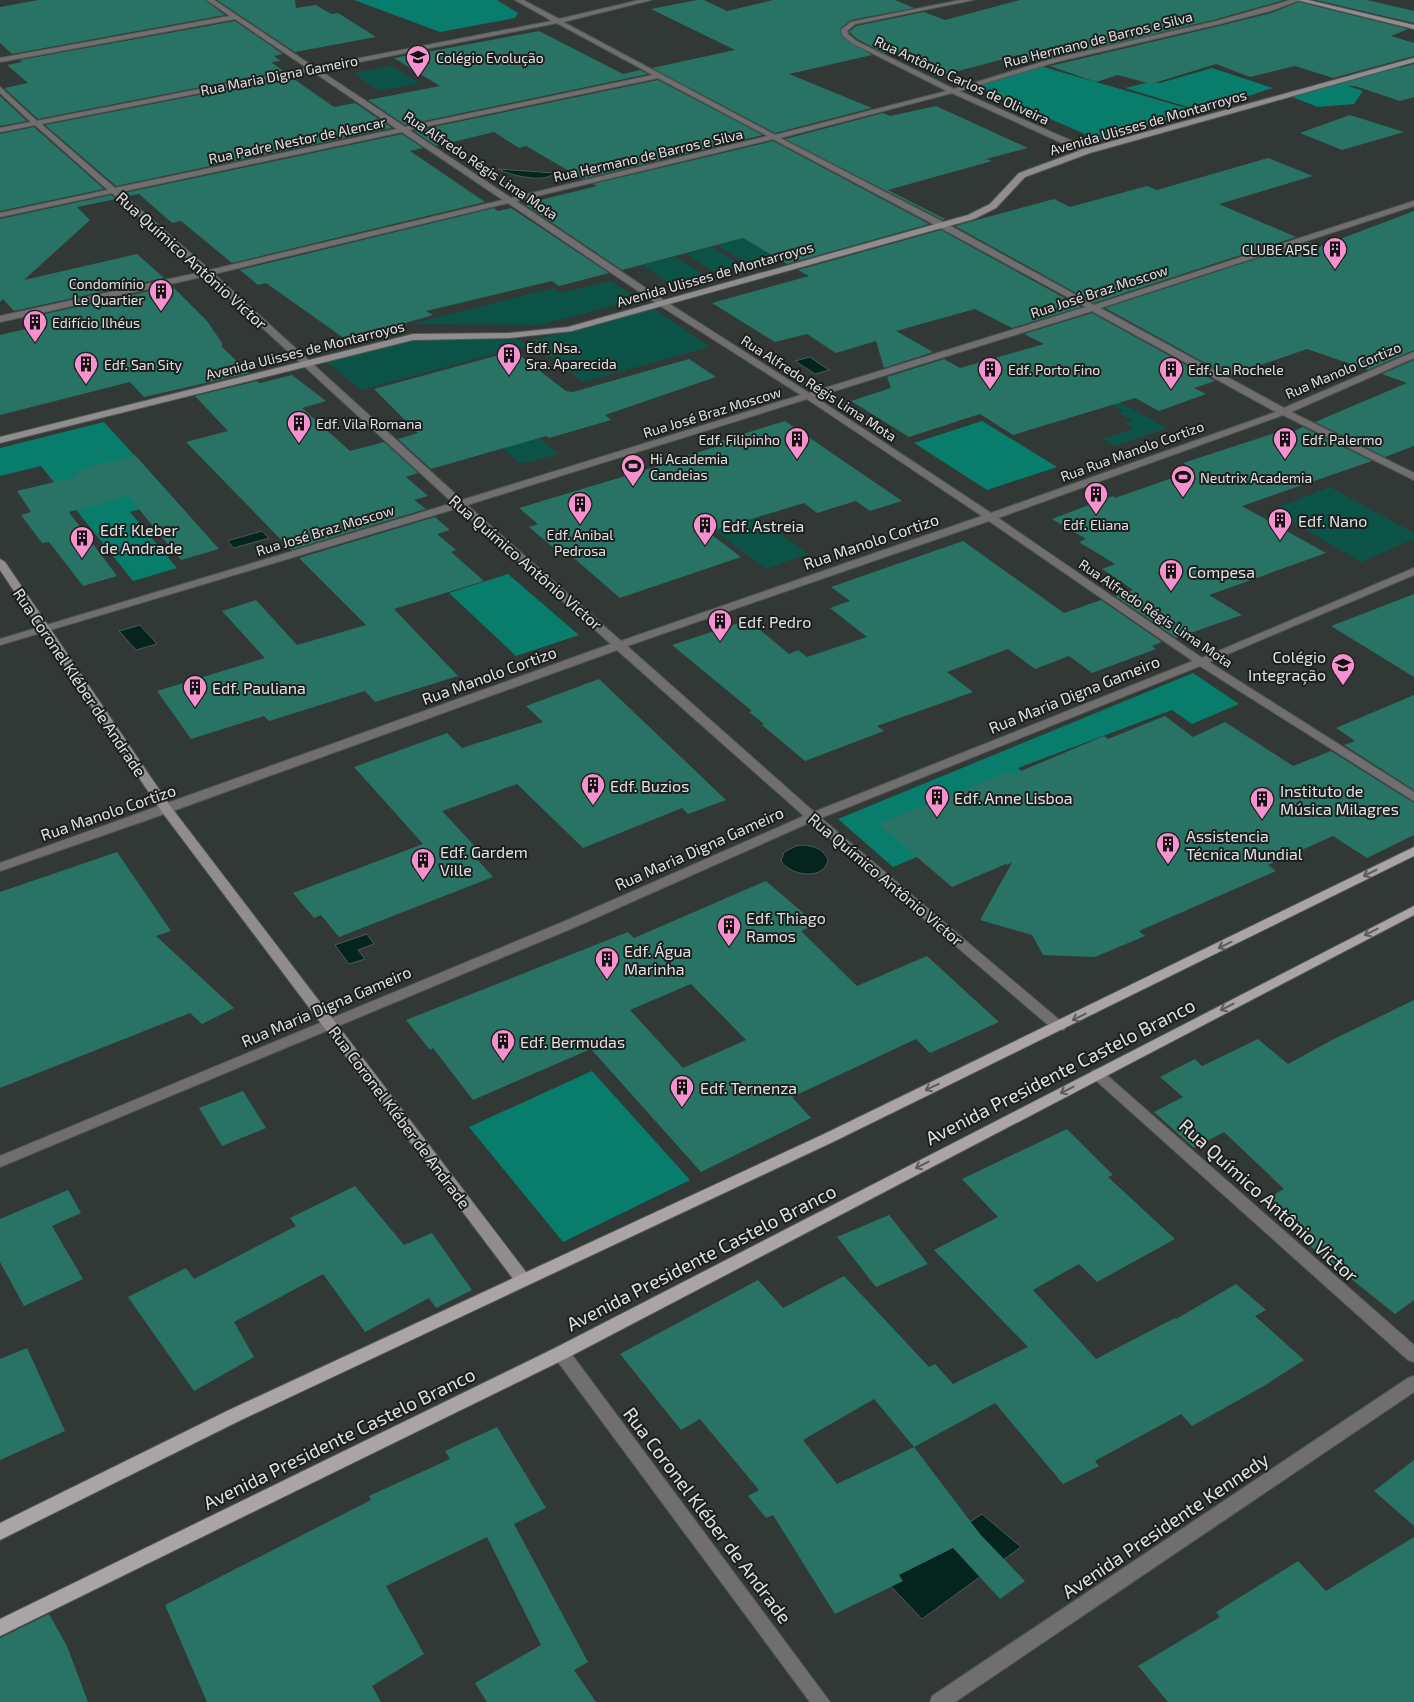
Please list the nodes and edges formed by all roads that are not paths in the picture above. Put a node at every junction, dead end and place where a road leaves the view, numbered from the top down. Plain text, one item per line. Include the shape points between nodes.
1 (210, 0) edge
2 (518, 0) edge
3 (648, 0) edge
4 (970, 0) edge
5 (1299, 0) edge
6 (237, 18) junction
7 (558, 21) junction
8 (1414, 27) edge
9 (0, 60) edge
10 (1414, 60) edge
11 (312, 69) junction
12 (657, 76) junction
13 (0, 89) edge
14 (953, 91) junction
15 (36, 123) junction
16 (0, 130) edge
17 (405, 130) junction
18 (774, 138) junction
19 (1087, 151) junction
20 (114, 191) junction
21 (510, 200) junction
22 (1414, 203) edge
23 (0, 215) edge
24 (942, 225) junction
25 (208, 273) junction
26 (662, 303) junction
27 (1095, 307) junction
28 (0, 319) edge
29 (1414, 355) edge
30 (306, 363) junction
31 (808, 396) junction
32 (1284, 412) junction
33 (0, 440) edge
34 (1414, 477) edge
35 (460, 504) junction
36 (990, 517) junction
37 (0, 562) edge
38 (1414, 571) edge
39 (45, 629) junction
40 (0, 642) edge
41 (620, 645) junction
42 (1201, 662) junction
43 (1414, 796) edge
44 (166, 810) junction
45 (812, 817) junction
46 (1414, 851) edge
47 (0, 867) edge
48 (1414, 910) edge
49 (330, 1023) junction
50 (1059, 1027) junction
51 (1097, 1074) junction
52 (0, 1162) edge
53 (523, 1280) junction
54 (561, 1353) junction
55 (1414, 1355) edge
56 (1414, 1384) edge
57 (0, 1532) edge
58 (0, 1628) edge
59 (821, 1702) edge
60 (939, 1702) edge

1 - 6 street, Rua Alfredo Régis Lima Mota
2 - 7 street
3 - 7 street, Rua Maria Digna Gameiro
4 - 14 street, Rua Antônio Carlos de Oliveira via 853,23 844,30 844,35 854,42
5 - 8 main road
5 - 14 street, Rua Hermano de Barros e Silva via 1054,60
6 - 9 street
6 - 11 street, Rua Alfredo Régis Lima Mota
7 - 11 street, Rua Maria Digna Gameiro
7 - 12 street
10 - 19 main road, Avenida Ulisses de Montarroyos
11 - 15 street, Rua Maria Digna Gameiro
11 - 17 street, Rua Alfredo Régis Lima Mota
12 - 17 street, Rua Padre Nestor de Alencar
12 - 18 street
13 - 15 street, Rua Químico Antônio Victor
14 - 18 street, Rua Hermano de Barros e Silva
14 - 19 street, Rua Antônio Carlos de Oliveira
15 - 16 street, Rua Maria Digna Gameiro
15 - 20 street, Rua Químico Antônio Victor
17 - 20 street, Rua Padre Nestor de Alencar
17 - 21 street, Rua Alfredo Régis Lima Mota
18 - 21 street, Rua Hermano de Barros e Silva
18 - 24 street
19 - 24 main road, Avenida Ulisses de Montarroyos via 1022,175 993,206 971,217
20 - 23 street, Rua Padre Nestor de Alencar
20 - 25 street, Rua Químico Antônio Victor
21 - 25 street, Rua Hermano de Barros e Silva
21 - 26 street, Rua Alfredo Régis Lima Mota
22 - 27 street, Rua José Braz Moscow
24 - 26 main road, Avenida Ulisses de Montarroyos
24 - 27 street
25 - 28 street, Rua Hermano de Barros e Silva
25 - 30 street, Rua Químico Antônio Victor
26 - 30 main road, Avenida Ulisses de Montarroyos via 543,334 413,337
26 - 31 street, Rua Alfredo Régis Lima Mota
27 - 31 street, Rua José Braz Moscow
27 - 32 street
29 - 32 street, Rua Manolo Cortizo
30 - 33 main road, Avenida Ulisses de Montarroyos
30 - 35 street, Rua Químico Antônio Victor
31 - 35 street, Rua José Braz Moscow
31 - 36 street, Rua Alfredo Régis Lima Mota
32 - 34 street
32 - 36 street, Rua Rua Manolo Cortizo
35 - 39 street, Rua José Braz Moscow
35 - 41 street, Rua Químico Antônio Victor
36 - 41 street, Rua Manolo Cortizo
36 - 42 street, Rua Alfredo Régis Lima Mota
37 - 39 main road, Rua Coronel Kléber de Andrade
38 - 42 street, Rua Maria Digna Gameiro
39 - 40 street, Rua José Braz Moscow
39 - 44 main road, Rua Coronel Kléber de Andrade
41 - 44 street, Rua Manolo Cortizo
41 - 45 street, Rua Químico Antônio Victor
42 - 43 street, Rua Alfredo Régis Lima Mota
42 - 45 street, Rua Maria Digna Gameiro
44 - 47 street, Rua Manolo Cortizo
44 - 49 main road, Rua Coronel Kléber de Andrade
45 - 49 street, Rua Maria Digna Gameiro via 568,925
45 - 50 street, Rua Químico Antônio Victor
46 -> 50 main road
48 -> 51 main road, Avenida Presidente Castelo Branco
49 - 52 street, Rua Maria Digna Gameiro
49 - 53 main road, Rua Coronel Kléber de Andrade
50 -> 53 main road
51 -> 54 main road, Avenida Presidente Castelo Branco
51 - 55 street, Rua Químico Antônio Victor
53 - 57 main road via 110,1475
54 - 58 main road, Avenida Presidente Castelo Branco
54 - 59 street, Rua Coronel Kléber de Andrade
56 - 60 street, Avenida Presidente Kennedy

